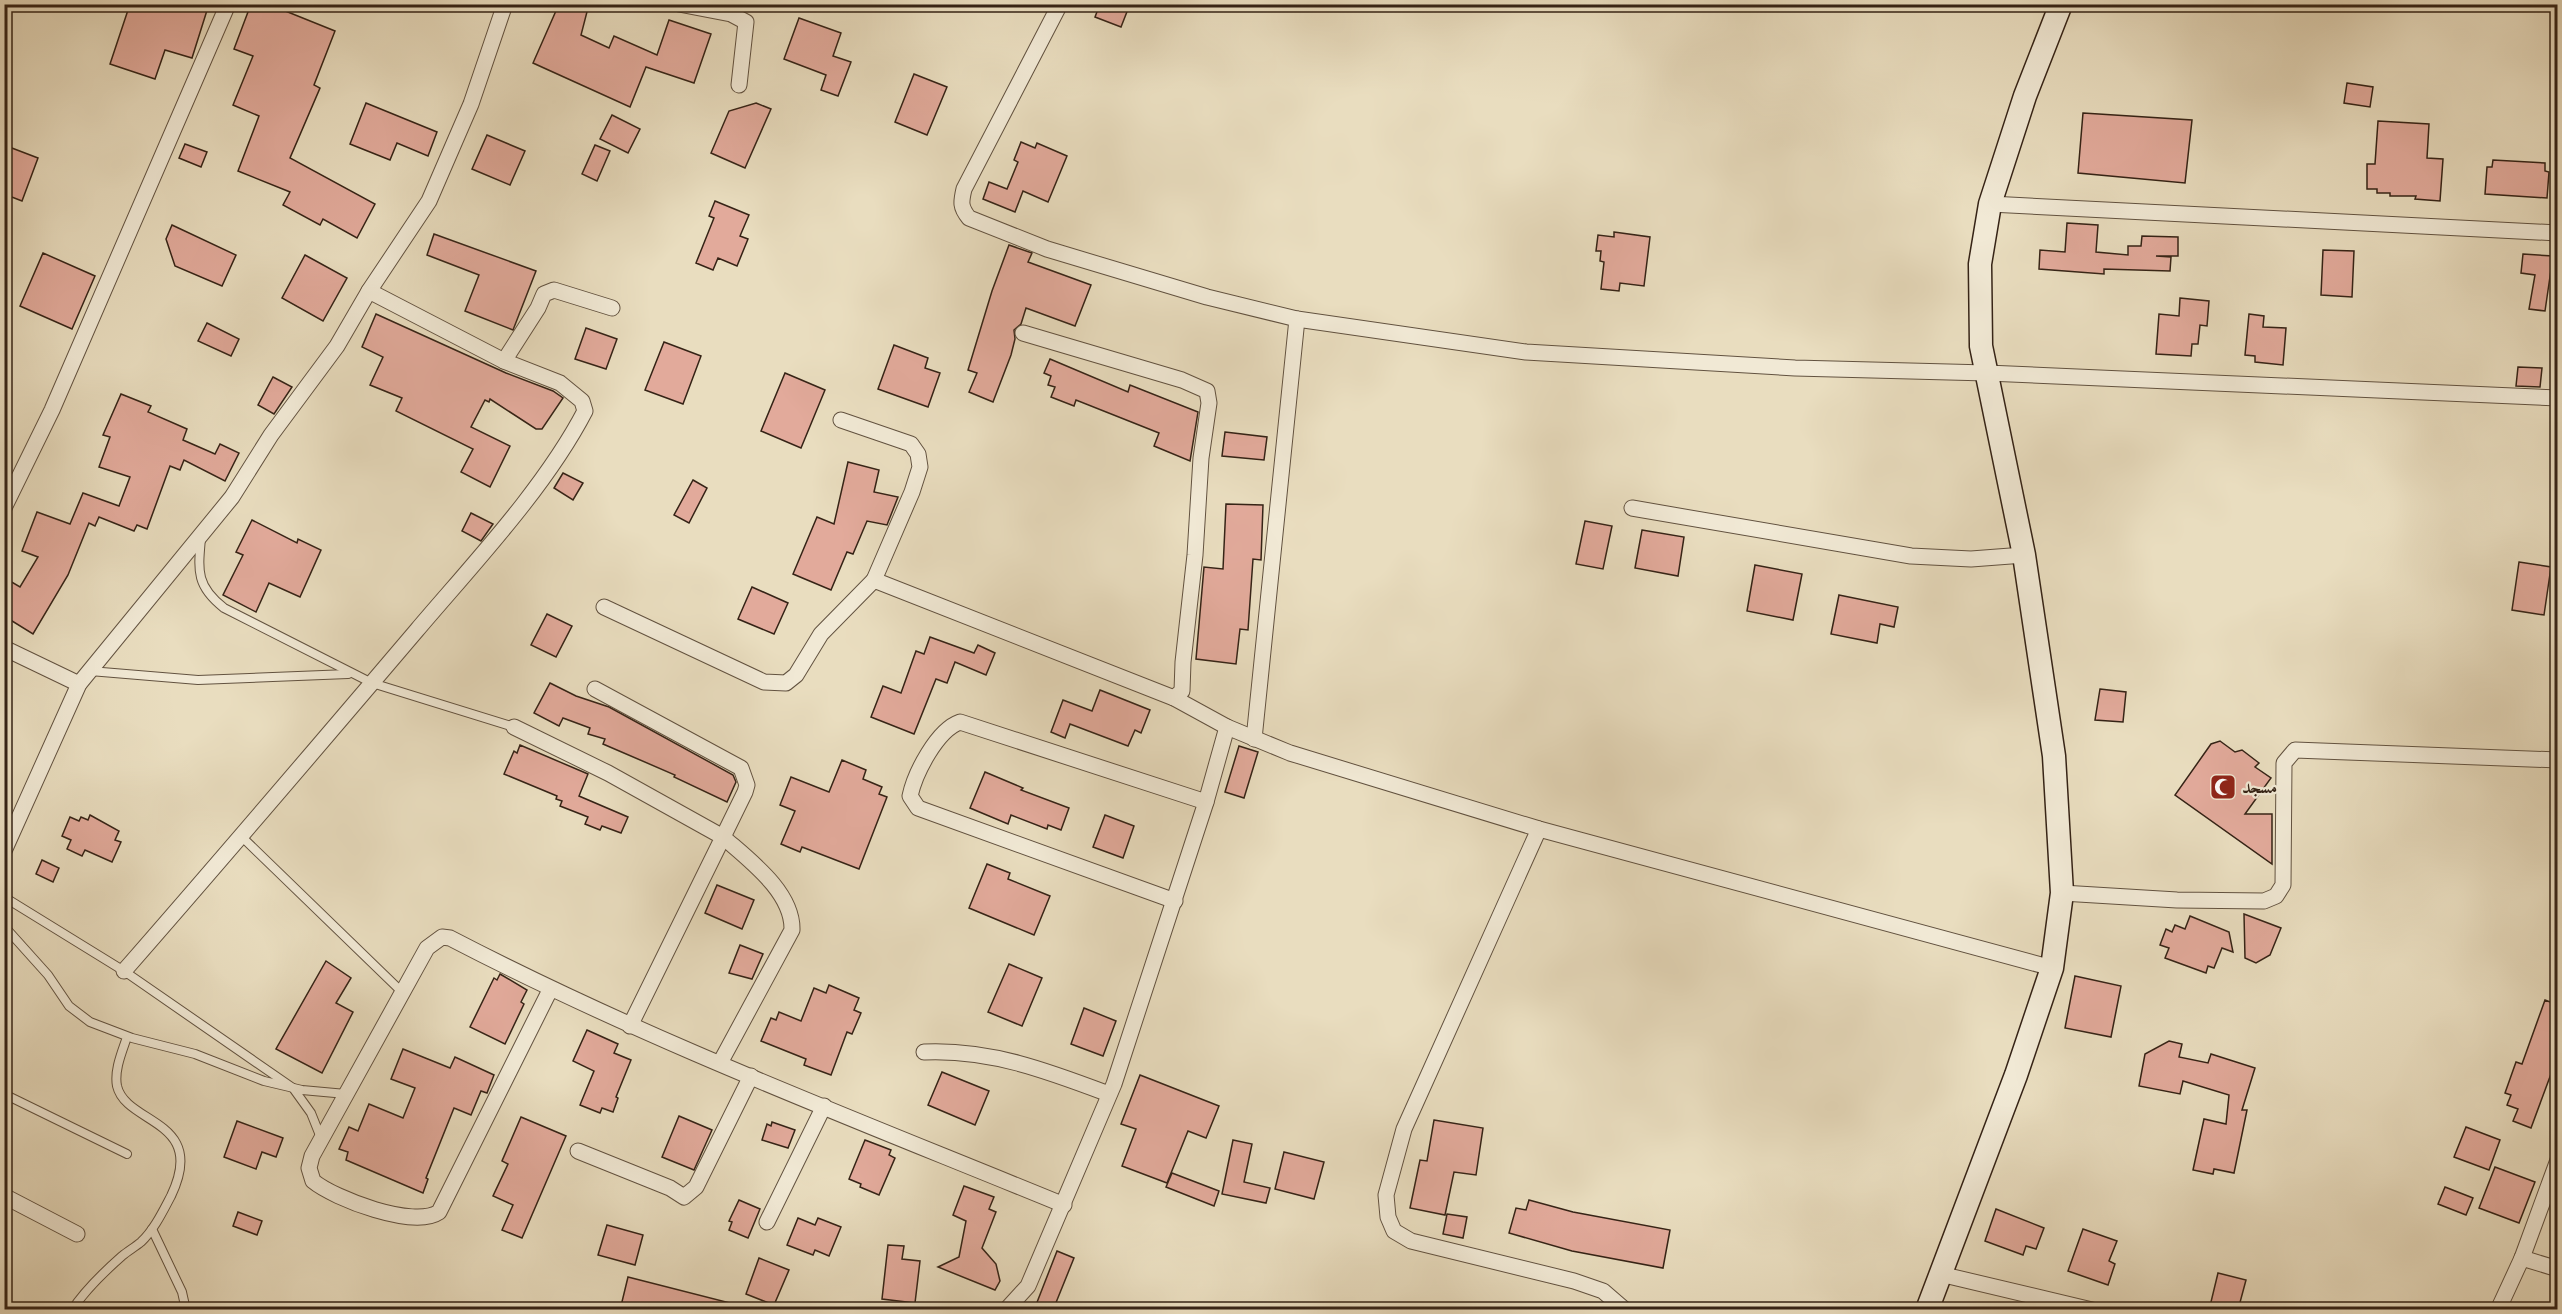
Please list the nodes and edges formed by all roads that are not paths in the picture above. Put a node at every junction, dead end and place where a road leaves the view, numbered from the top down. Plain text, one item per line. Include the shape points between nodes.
1 (228, 4) edge
2 (505, 4) edge
3 (679, 4) edge
4 (1060, 4) edge
5 (2061, 4) edge
6 (740, 85) dead end
7 (1990, 204) junction
8 (2558, 233) edge
9 (369, 291) junction
10 (612, 308) dead end
11 (1297, 319) junction
12 (1023, 333) dead end
13 (504, 361) junction
14 (1987, 373) junction
15 (2558, 398) edge
16 (841, 420) dead end
17 (4, 508) edge
18 (1632, 508) dead end
19 (201, 535) junction
20 (2024, 555) junction
21 (874, 580) junction
22 (604, 608) dead end
23 (4, 648) edge
24 (89, 671) junction
25 (351, 674) junction
26 (372, 683) junction
27 (79, 684) junction
28 (595, 689) dead end
29 (1174, 698) junction
30 (514, 727) joint
31 (1227, 727) junction
32 (1254, 740) junction
33 (2558, 760) edge
34 (1206, 802) junction
35 (1539, 829) junction
36 (242, 837) junction
37 (723, 837) junction
38 (4, 851) edge
39 (2062, 893) junction
40 (4, 897) edge
41 (1174, 901) junction
42 (4, 926) edge
43 (2052, 968) junction
44 (124, 970) junction
45 (550, 990) junction
46 (402, 992) junction
47 (630, 1026) junction
48 (127, 1037) junction
49 (924, 1052) dead end
50 (720, 1063) junction
51 (751, 1076) junction
52 (293, 1088) junction
53 (4, 1094) edge
54 (346, 1094) junction
55 (1109, 1095) junction
56 (824, 1106) junction
57 (321, 1139) junction
58 (578, 1151) dead end
59 (127, 1154) dead end
60 (2558, 1160) edge
61 (4, 1196) edge
62 (1064, 1205) junction
63 (767, 1222) dead end
64 (152, 1229) junction
65 (77, 1234) dead end
66 (2522, 1258) junction
67 (2558, 1269) edge
68 (1940, 1274) junction
69 (72, 1310) edge
70 (186, 1310) edge
71 (1006, 1310) edge
72 (1626, 1310) edge
73 (1927, 1310) edge
74 (2092, 1310) edge
75 (2498, 1310) edge

1 - 17 street via 52,410
2 - 9 street via 471,104 429,201
3 - 6 street via 732,14 746,22
4 - 11 street via 964,189 962,210 969,218 1047,249 1207,297
5 - 7 main road via 2025,96
7 - 8 street
7 - 14 main road via 1980,264 1981,346
9 - 13 street
9 - 19 street via 337,346
10 - 13 street via 554,290 544,294
11 - 14 street via 1526,352 1795,368
11 - 32 street
12 - 29 street via 1207,391 1182,690
13 - 26 street via 560,383 582,401 585,411 514,515
14 - 15 street
14 - 20 main road
16 - 21 street via 911,444 918,454 920,467 912,492
18 - 20 street via 1911,556 1971,559
19 - 24 street
19 - 25 lane via 199,564 207,595 224,608
20 - 39 main road via 2054,756
21 - 22 street via 821,634 796,675 786,683 764,682
21 - 29 street
23 - 27 street
24 - 25 lane via 198,680
24 - 27 street
25 - 26 lane
26 - 30 lane
26 - 36 street
27 - 38 street
28 - 37 street via 741,768 747,785
29 - 31 street
30 - 37 street via 608,773
31 - 32 street
31 - 34 street
32 - 35 street
33 - 39 street via 2295,750 2284,762 2283,885 2276,896 2264,901 2177,900
34 - 41 street
34 - 41 street via 960,722 940,734 912,786 910,796 918,808
35 - 43 street
35 - 72 street via 1404,1129 1386,1195 1388,1217 1394,1231 1411,1241 1574,1281 1603,1291
36 - 44 street
36 - 46 lane
37 - 47 street
37 - 50 street via 759,869 792,915 792,930
39 - 43 main road
40 - 44 lane
41 - 55 street
42 - 48 lane via 48,975 69,1006 90,1022
43 - 68 main road
44 - 52 lane
45 - 46 street via 442,937 427,948
45 - 47 street
45 - 57 street via 444,1203 432,1216 423,1218 373,1209 323,1189 313,1180 309,1168
46 - 54 street
47 - 50 street
48 - 52 lane via 195,1054
48 - 64 lane via 117,1077 119,1091 129,1103 167,1130 179,1150 172,1194
49 - 55 street via 952,1050 1020,1062
50 - 51 street
51 - 56 street
51 - 58 street via 696,1187 684,1197
52 - 54 lane
52 - 57 lane via 314,1120
53 - 59 lane
54 - 57 street
55 - 62 street
56 - 62 street
56 - 63 street
60 - 66 street
61 - 65 street
62 - 71 street via 1028,1286
64 - 69 lane
64 - 70 lane via 182,1292
66 - 67 street
66 - 75 street
68 - 73 main road
68 - 74 street

